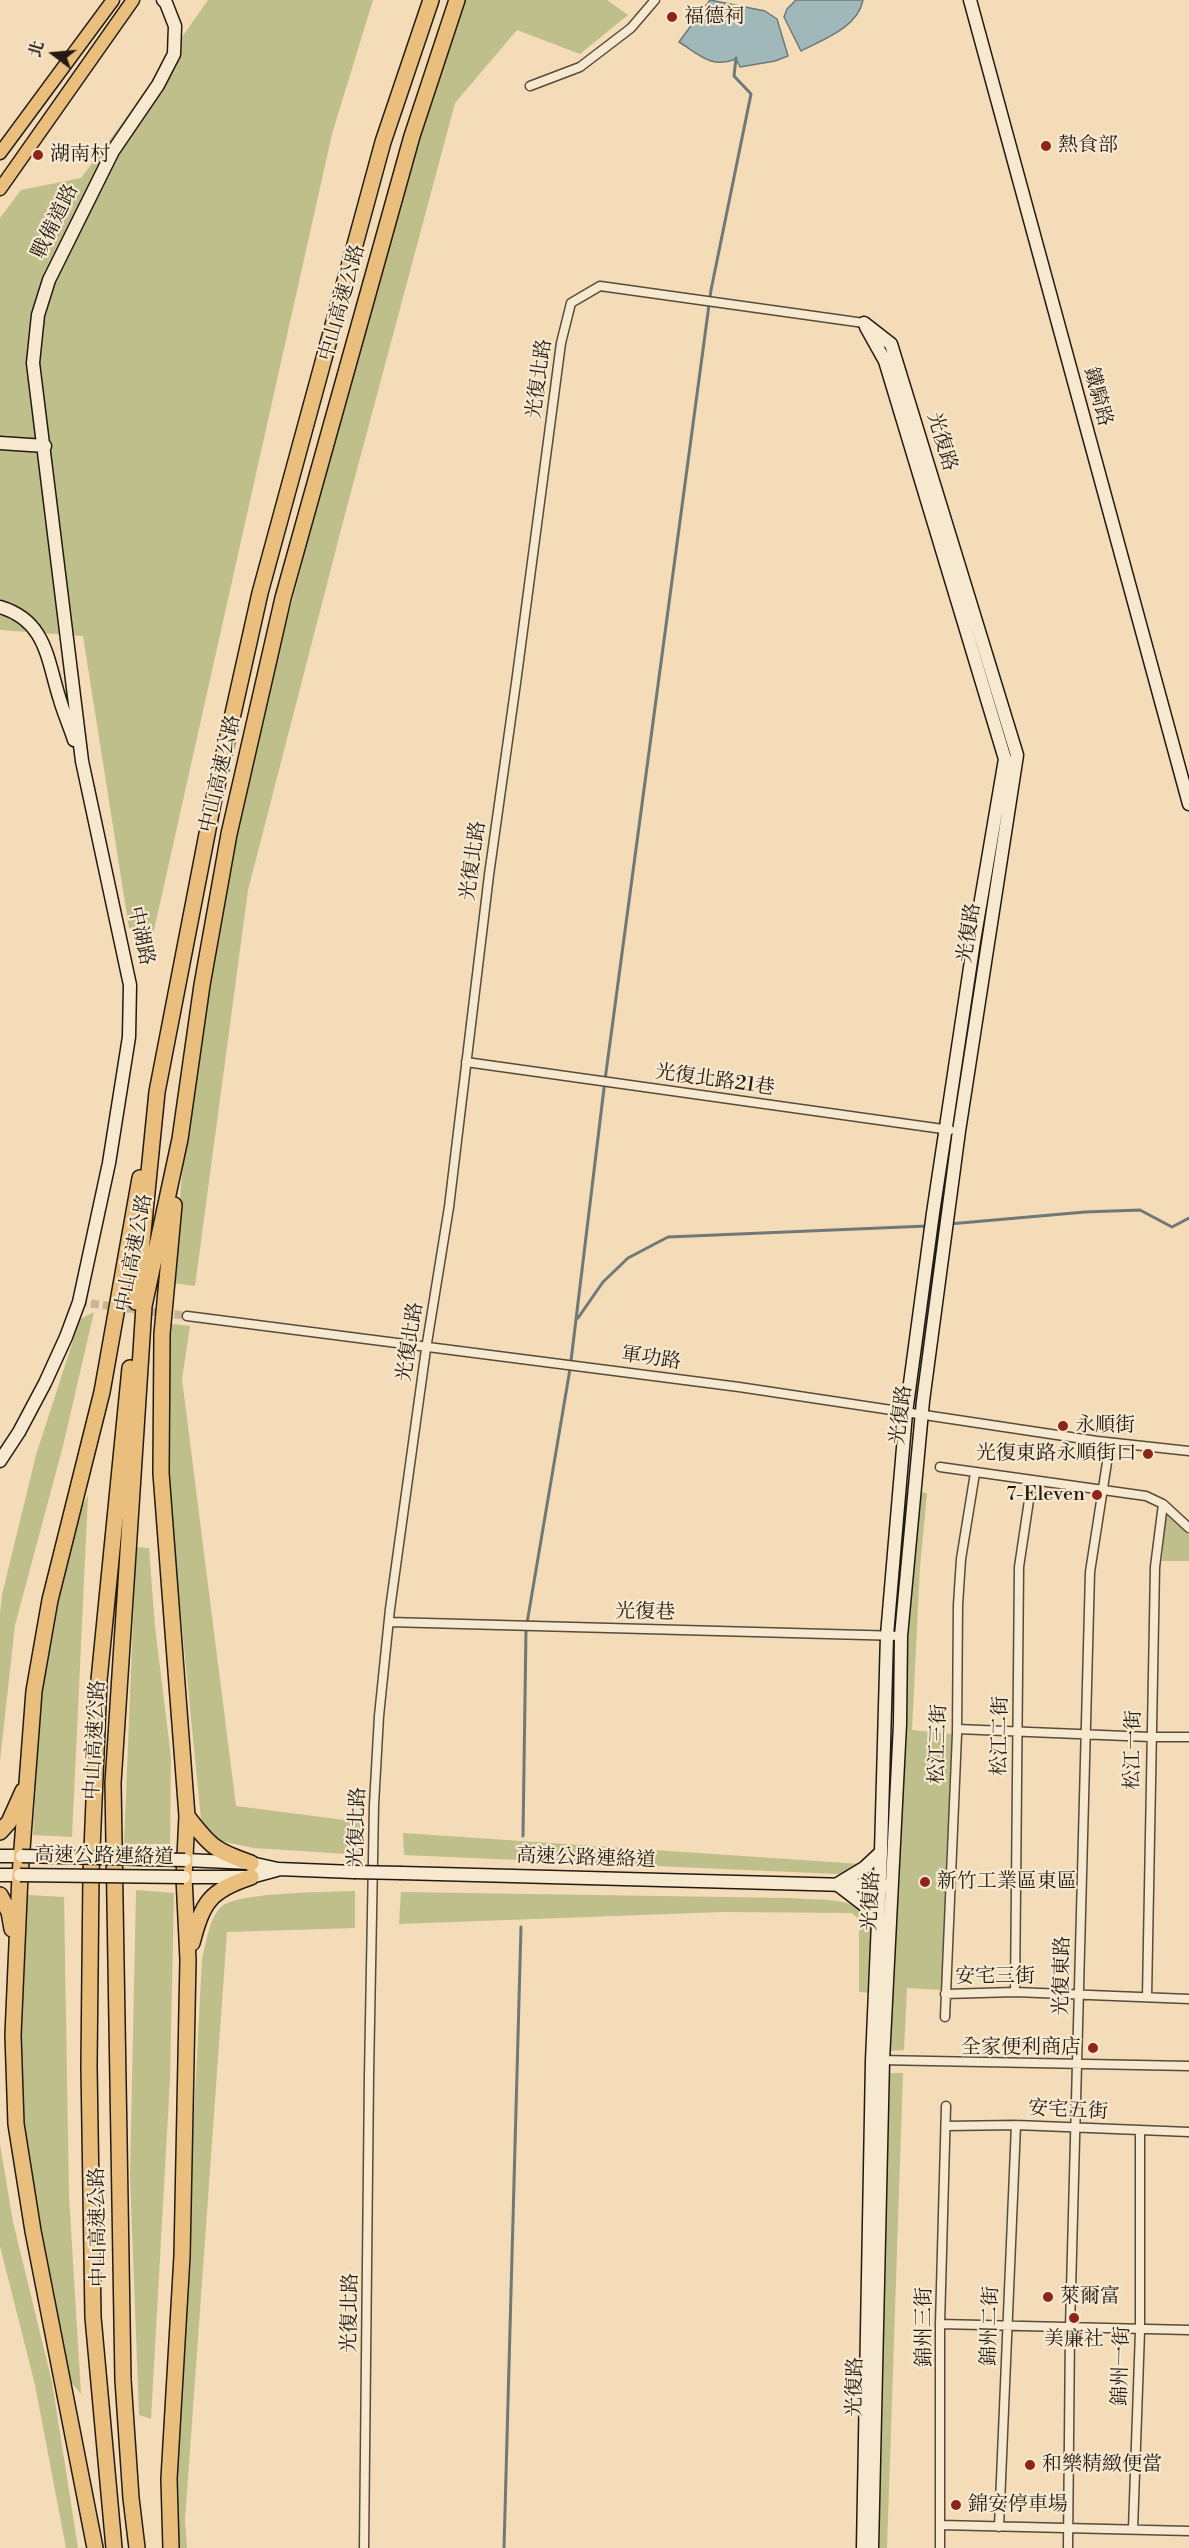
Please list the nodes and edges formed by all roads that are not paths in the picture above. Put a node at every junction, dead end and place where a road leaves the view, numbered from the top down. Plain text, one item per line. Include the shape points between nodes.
1 (113, 0) edge
2 (133, 0) edge
3 (163, 0) edge
4 (431, 0) edge
5 (457, 0) edge
6 (655, 0) edge
7 (969, 0) edge
8 (530, 86) dead end
9 (0, 153) edge
10 (0, 189) edge
11 (720, 302) joint
12 (864, 323) junction
13 (0, 443) edge
14 (45, 446) junction
15 (0, 607) edge
16 (82, 761) junction
17 (1189, 804) edge
18 (466, 1062) junction
19 (157, 1092) junction
20 (945, 1129) junction
21 (959, 1131) junction
22 (180, 1139) junction
23 (187, 1316) tunnel mouth
24 (426, 1348) junction
25 (906, 1413) junction
26 (921, 1416) junction
27 (1110, 1443) junction
28 (1189, 1451) edge
29 (0, 1461) edge
30 (940, 1467) dead end
31 (975, 1473) junction
32 (1032, 1480) junction
33 (1103, 1490) junction
34 (1163, 1504) junction
35 (1189, 1528) edge
36 (388, 1622) junction
37 (887, 1635) junction
38 (901, 1636) junction
39 (957, 1729) junction
40 (1017, 1732) junction
41 (1087, 1735) junction
42 (1150, 1737) junction
43 (1189, 1737) edge
44 (27, 1783) junction
45 (187, 1816) junction
46 (0, 1832) edge
47 (881, 1852) junction
48 (0, 1856) edge
49 (22, 1856) junction
50 (186, 1860) junction
51 (251, 1870) junction
52 (0, 1875) edge
53 (20, 1875) junction
54 (184, 1878) junction
55 (837, 1886) junction
56 (879, 1886) junction
57 (892, 1886) junction
58 (0, 1895) edge
59 (878, 1923) junction
60 (16, 1959) junction
61 (188, 1960) junction
62 (1015, 1992) junction
63 (945, 1994) junction
64 (1078, 1996) junction
65 (1147, 1997) junction
66 (1189, 1999) edge
67 (945, 2017) dead end
68 (878, 2060) junction
69 (1078, 2062) junction
70 (1189, 2066) edge
71 (946, 2106) dead end
72 (946, 2126) junction
73 (1016, 2126) junction
74 (1076, 2128) junction
75 (1140, 2131) junction
76 (1189, 2132) edge
77 (940, 2324) junction
78 (1008, 2326) junction
79 (1070, 2328) junction
80 (1189, 2330) edge
81 (1140, 2331) junction
82 (941, 2525) junction
83 (999, 2527) junction
84 (1068, 2529) junction
85 (1133, 2529) junction
86 (1189, 2531) edge
87 (95, 2548) edge
88 (114, 2548) edge
89 (137, 2548) edge
90 (171, 2548) edge
91 (364, 2548) edge
92 (862, 2548) edge
93 (872, 2548) edge
94 (940, 2548) edge
95 (1068, 2548) edge

1 - 9 main road
2 - 10 main road
3 - 14 street, 戰備道路 via 175,26 174,54 113,151 49,280 38,315 33,363
4 - 19 highway, 中山高速公路 via 384,142 260,592 213,803
5 - 22 highway, 中山高速公路 via 411,136 283,598 229,834
6 - 8 street via 631,28 580,67
7 - 17 street, 鐵騎路
11 - 12 street, 光復路
11 - 18 street, 光復北路 via 600,286 571,303 554,388
12 - 20 street, 光復路 via 885,361 1005,759
12 - 21 street, 光復路 via 891,344 1017,755
13 - 14 street
14 - 16 street, 中湖路
15 - 16 street via 25,618 45,646
16 - 29 street, 中湖路 via 130,985 129,1037 109,1163 79,1302 45,1383
18 - 20 street, 光復北路21巷
18 - 24 street, 光復北路 via 449,1207
19 - 44 highway via 102,1392 50,1600 34,1691
19 - 88 highway, 中山高速公路 via 99,1680 92,1874 89,2066 93,2317
20 - 21 street, 光復北路21巷
20 - 25 street, 光復路
21 - 26 street, 光復路
22 - 45 highway via 162,1334 160,1473
22 - 89 highway, 中山高速公路 via 144,1306 113,1783 123,2380
23 - 24 street, 軍功路
24 - 25 street, 軍功路
24 - 36 street, 光復北路
25 - 26 street, 軍功路
25 - 37 street, 光復路
26 - 27 street, 軍功路
26 - 38 street, 光復路
27 - 28 street
27 - 33 street, 光復東路
30 - 31 street
31 - 32 street
31 - 39 street, 松江三街 via 961,1559
32 - 33 street
32 - 40 street, 松江二街 via 1019,1567
33 - 34 street via 1146,1496
33 - 41 street, 光復東路 via 1090,1572
34 - 35 street
34 - 42 street, 松江一街 via 1155,1567
36 - 37 street, 光復巷
36 - 91 street, 光復北路 via 375,1805
37 - 38 street, 光復巷
37 - 47 street, 光復路
38 - 57 street, 光復路
39 - 40 street
39 - 63 street, 松江三街
40 - 41 street
40 - 62 street, 松江二街
41 - 42 street
41 - 64 street, 光復東路
42 - 43 street
42 - 65 street, 松江一街
44 - 46 highway via 9,1822
44 - 49 highway
45 - 50 highway
45 - 51 highway via 214,1848
47 - 55 street
47 - 56 street, 光復路
48 - 49 street, 高速公路連絡道
49 - 50 street, 高速公路連絡道, bridge
49 - 53 highway
50 - 51 street, 高速公路連絡道
50 - 54 highway
51 - 54 street, 高速公路連絡道
51 - 55 street, 高速公路連絡道, bridge
51 - 61 highway via 213,1895 200,1912
52 - 53 street, 高速公路連絡道
53 - 54 street, 高速公路連絡道, bridge
53 - 60 highway
54 - 61 highway
55 - 56 street, 高速公路連絡道
55 - 59 street via 864,1905
56 - 57 street, 高速公路連絡道
56 - 59 street, 光復路
57 - 68 street, 光復路
58 - 60 highway via 9,1912
59 - 68 street, 光復路
60 - 87 highway via 16,2124
61 - 90 highway via 182,2256 169,2479
62 - 63 street, 安宅三街
62 - 64 street, 安宅三街
63 - 67 street, 松江三街
64 - 65 street, 安宅三街
64 - 69 street, 光復東路
65 - 66 street, 安宅三街
68 - 69 street
68 - 92 street, 光復路
68 - 93 street, 光復路
69 - 70 street
69 - 74 street, 光復東路
71 - 72 street, 錦州三街
72 - 73 street, 安宅五街
72 - 77 street, 錦州三街
73 - 74 street, 安宅五街
73 - 78 street, 錦州二街
74 - 75 street, 安宅五街
74 - 79 street, 光復東路
75 - 76 street, 安宅五街
75 - 81 street, 錦州一街
77 - 78 street
77 - 82 street, 錦州三街
78 - 79 street
78 - 83 street, 錦州二街
79 - 81 street
79 - 84 street, 光復東路
80 - 81 street
81 - 85 street, 錦州一街
82 - 83 street
82 - 94 street, 錦州三街
83 - 84 street
84 - 85 street
84 - 95 street, 光復東路
85 - 86 street

